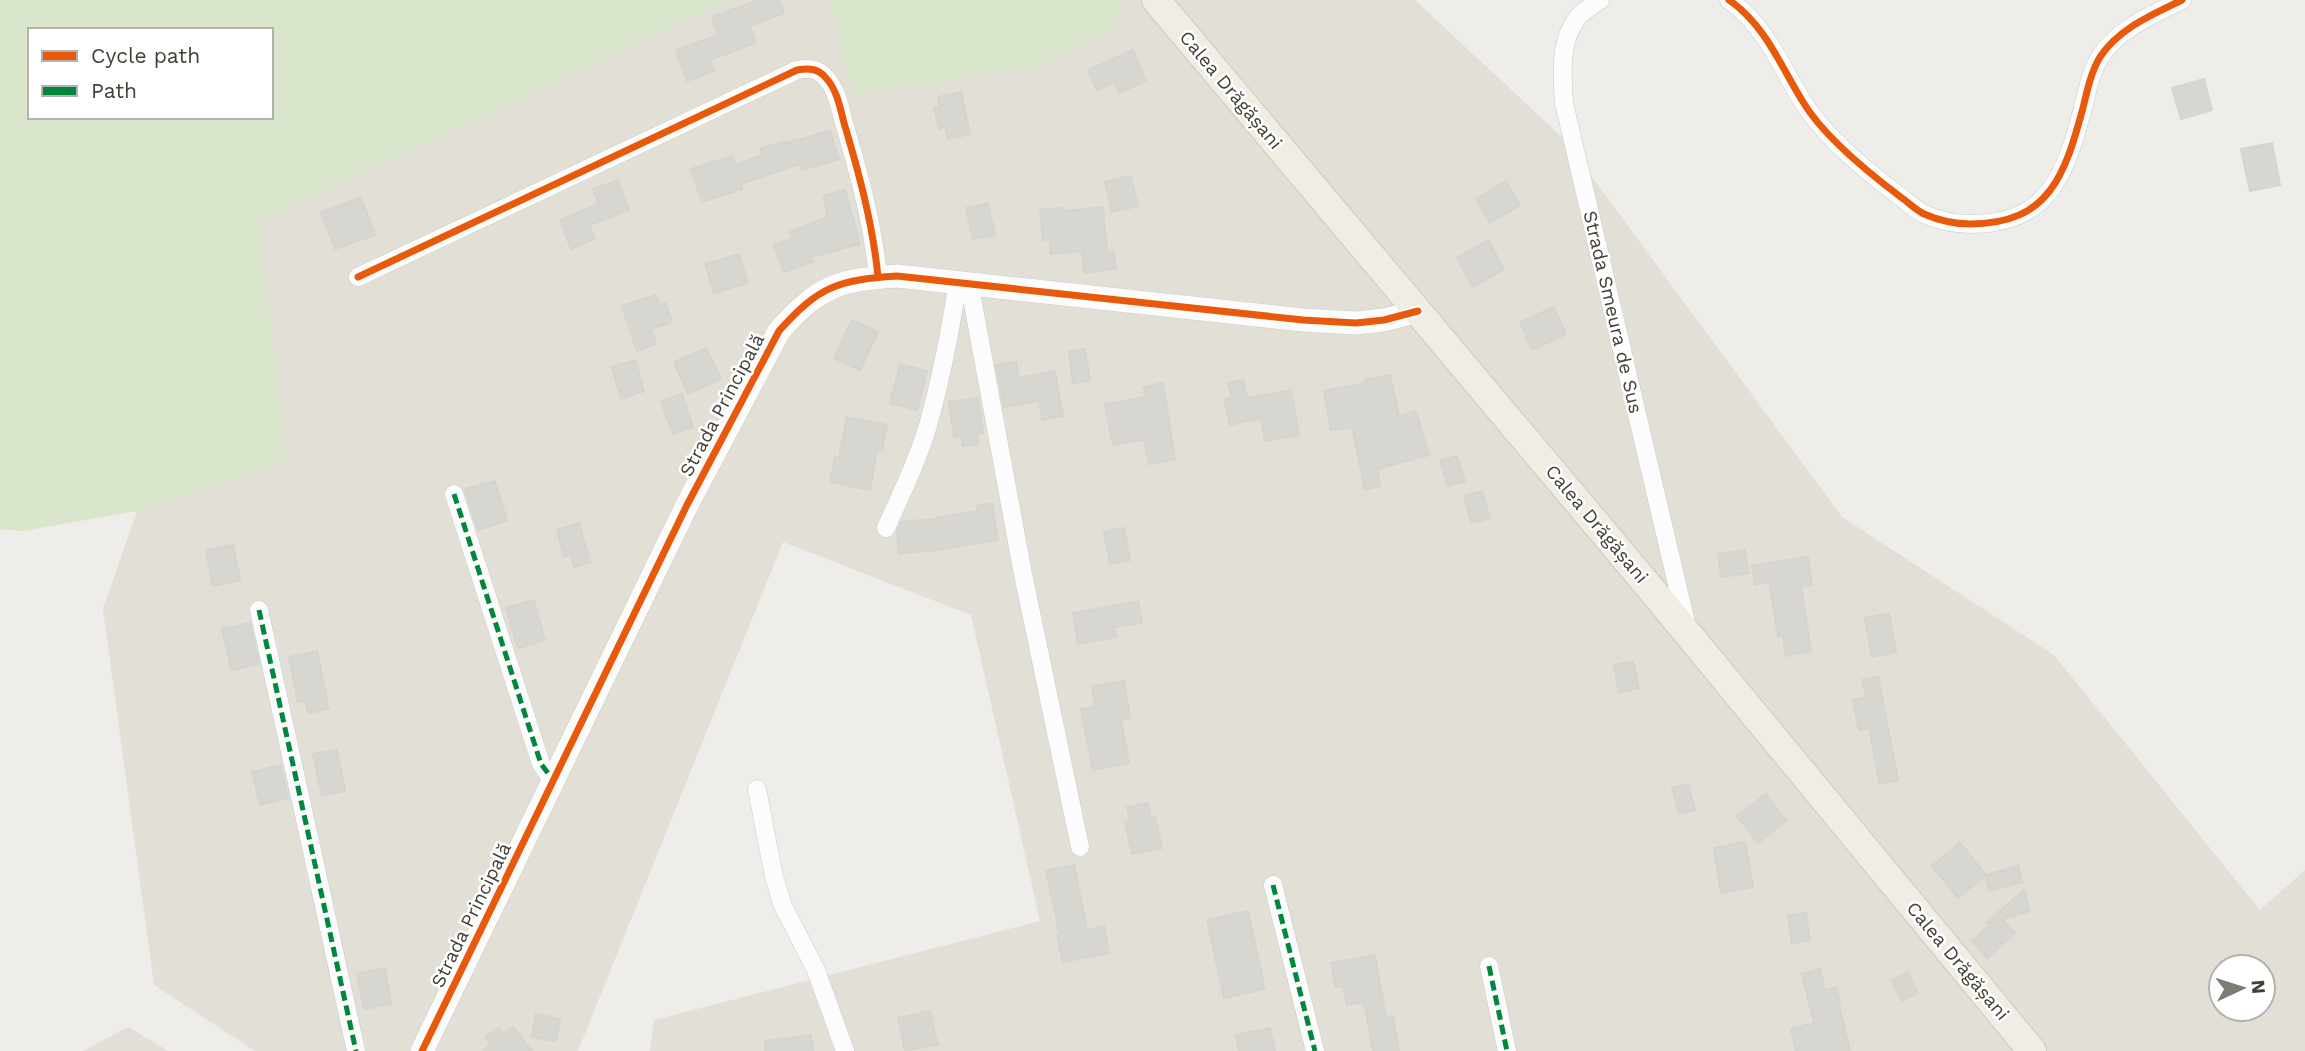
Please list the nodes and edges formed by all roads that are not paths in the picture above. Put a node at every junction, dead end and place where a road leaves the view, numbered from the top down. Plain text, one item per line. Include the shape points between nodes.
1 (1156, 0) edge
2 (1600, 0) edge
3 (1729, 0) edge
4 (2182, 0) edge
5 (358, 277) dead end
6 (878, 277) junction
7 (963, 282) junction
8 (1418, 311) junction
9 (454, 494) dead end
10 (886, 528) dead end
11 (259, 610) dead end
12 (1689, 634) junction
13 (554, 781) junction
14 (757, 789) dead end
15 (1080, 847) dead end
16 (1273, 885) dead end
17 (1489, 966) dead end
18 (356, 1051) edge
19 (422, 1051) edge
20 (845, 1051) edge
21 (1315, 1051) edge
22 (1507, 1051) edge
23 (2032, 1051) edge

1 - 8 main road, Calea Drăgășani
2 - 12 street, Strada Smeura de Sus via 1578,18 1567,38 1562,69 1564,103
3 - 4 street via 1762,30 1804,104 1876,178 1922,213 1964,224 1988,224 2024,214 2045,198 2059,180 2072,148 2099,59 2138,22
5 - 6 street via 797,70 811,68 825,75 834,88 850,141
6 - 7 street, Strada Principală
6 - 13 street, Strada Principală via 839,283 814,297 779,331 687,505
7 - 8 street, Strada Principală via 1316,321 1356,323
7 - 10 street via 929,420
7 - 15 street
8 - 12 main road, Calea Drăgășani
9 - 13 street via 541,764
11 - 18 street
12 - 23 main road, Calea Drăgășani
13 - 19 street, Strada Principală
14 - 20 street via 783,906 816,970
16 - 21 street
17 - 22 street

